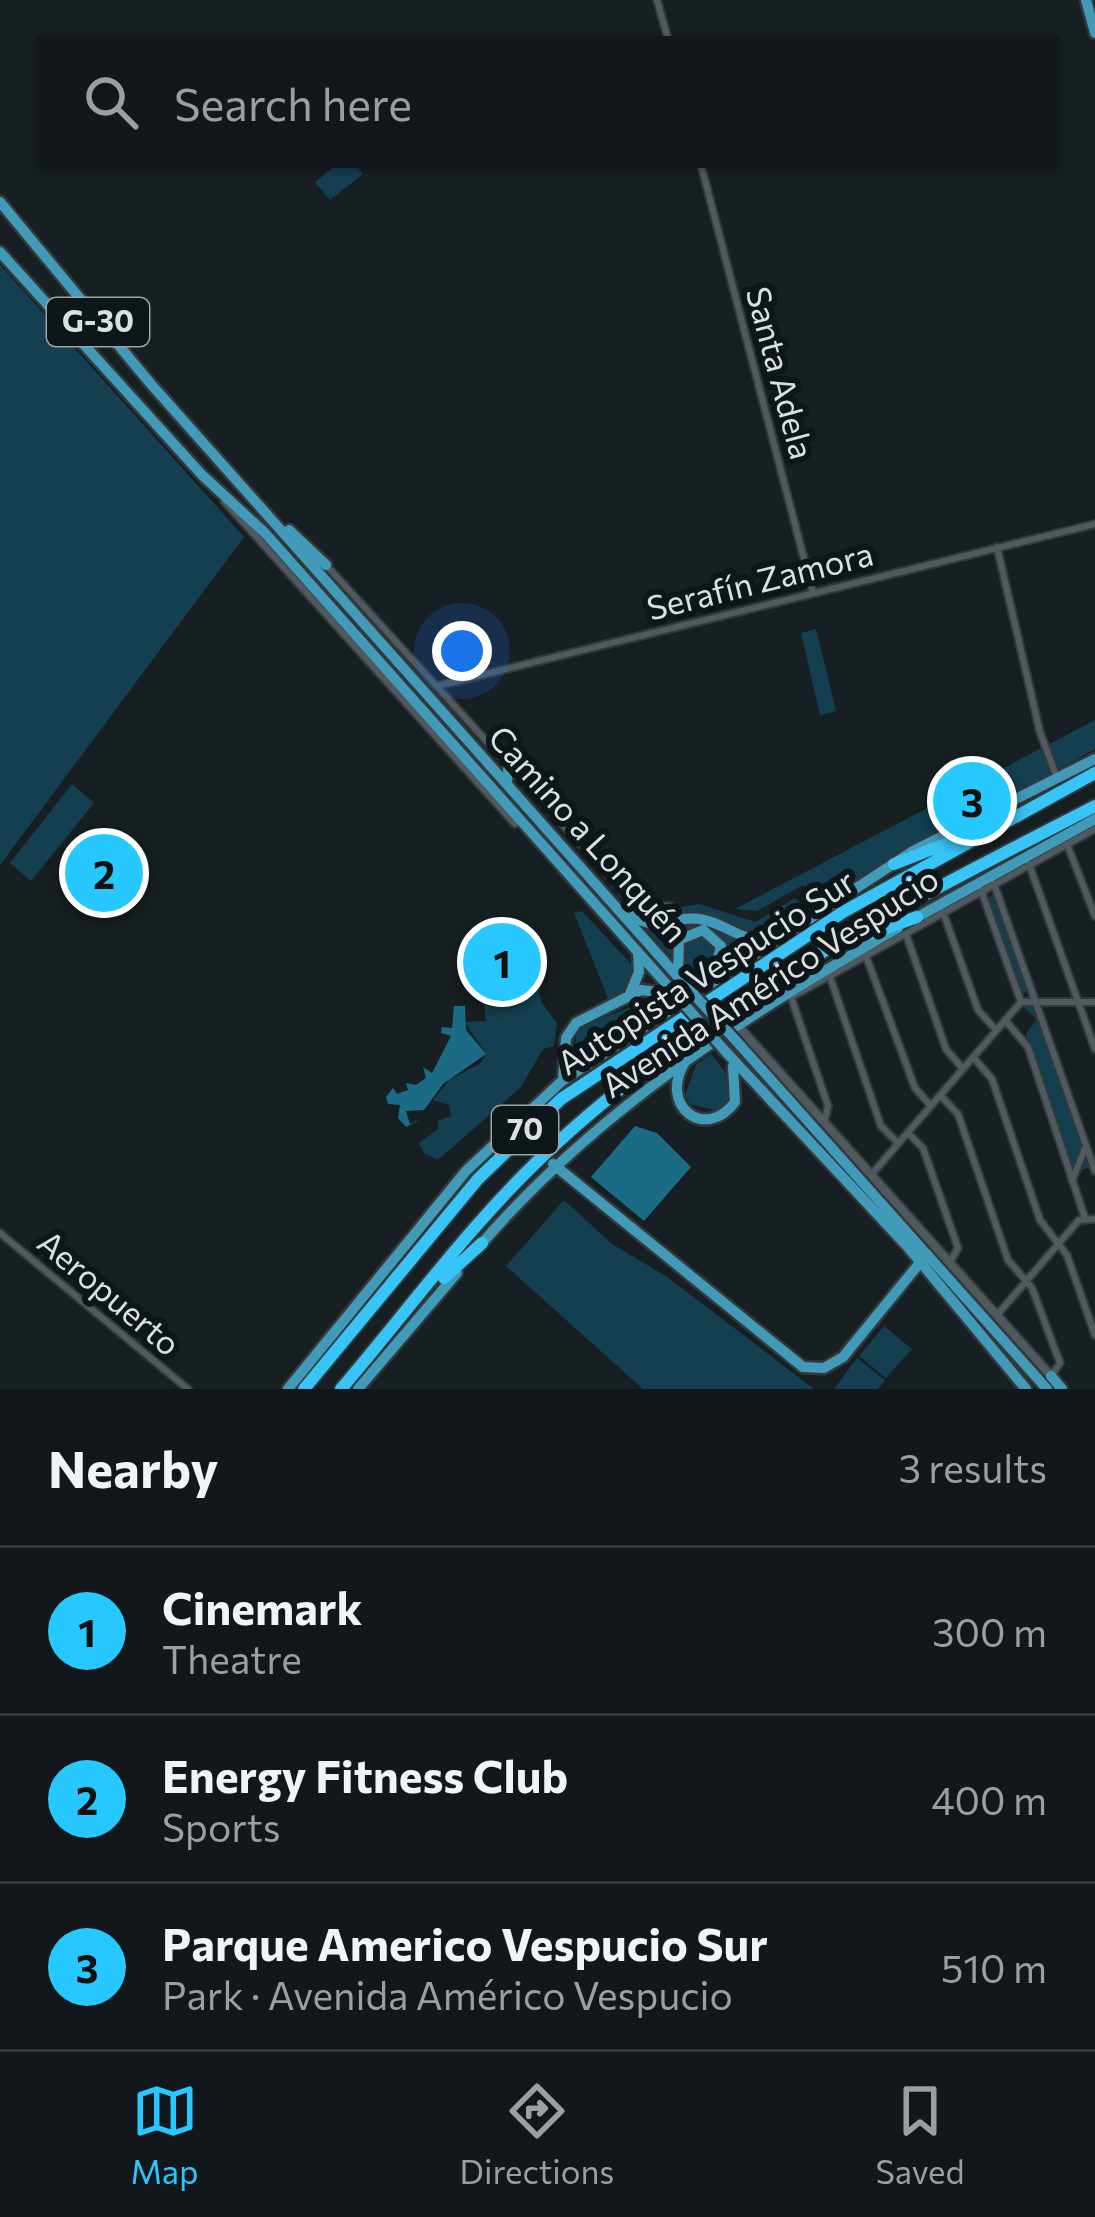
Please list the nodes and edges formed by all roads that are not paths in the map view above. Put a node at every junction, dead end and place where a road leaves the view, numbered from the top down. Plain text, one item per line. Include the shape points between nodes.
1 (658, 0) edge
2 (1086, 0) edge
3 (1095, 33) edge
4 (667, 36) edge
5 (701, 168) edge
6 (0, 202) edge
7 (0, 252) edge
8 (202, 475) junction
9 (269, 516) junction
10 (1095, 524) edge
11 (997, 547) junction
12 (326, 565) joint
13 (813, 593) junction
14 (437, 686) junction
15 (509, 760) junction
16 (1092, 763) edge
17 (1057, 778) junction
18 (507, 783) junction
19 (1095, 806) edge
20 (1095, 819) edge
21 (999, 823) junction
22 (514, 824) joint
23 (1095, 829) edge
24 (1067, 844) junction
25 (894, 864) junction
26 (1029, 864) junction
27 (563, 868) junction
28 (994, 884) junction
29 (981, 890) junction
30 (615, 905) junction
31 (671, 906) dead end
32 (943, 912) junction
33 (1095, 916) edge
34 (916, 917) junction
35 (906, 934) junction
36 (777, 936) junction
37 (832, 948) junction
38 (638, 952) junction
39 (866, 956) junction
40 (830, 977) junction
41 (711, 980) junction
42 (684, 984) junction
43 (631, 994) junction
44 (676, 996) junction
45 (791, 997) junction
46 (1034, 1000) junction
47 (1021, 1002) junction
48 (1078, 1002) junction
49 (1095, 1002) edge
50 (770, 1006) junction
51 (1005, 1020) junction
52 (738, 1026) junction
53 (996, 1030) junction
54 (565, 1047) junction
55 (1095, 1049) edge
56 (726, 1053) junction
57 (973, 1057) junction
58 (592, 1059) junction
59 (687, 1060) junction
60 (963, 1069) junction
61 (562, 1081) junction
62 (940, 1095) junction
63 (931, 1106) junction
64 (824, 1123) junction
65 (908, 1133) junction
66 (898, 1144) junction
67 (1086, 1146) junction
68 (553, 1164) junction
69 (1095, 1171) edge
70 (871, 1175) junction
71 (1072, 1181) junction
72 (1090, 1219) edge
73 (0, 1233) edge
74 (482, 1244) junction
75 (1059, 1244) junction
76 (923, 1258) junction
77 (950, 1262) junction
78 (1027, 1281) junction
79 (997, 1315) junction
80 (1095, 1335) edge
81 (384, 1339) junction
82 (1049, 1383) edge
83 (188, 1389) edge
84 (288, 1389) edge
85 (304, 1389) edge
86 (341, 1389) edge
87 (358, 1389) edge
88 (1026, 1389) edge
89 (1062, 1389) edge

1 - 4 street
2 - 3 main road
5 - 13 street, Santa Adela
6 - 9 main road, Camino a Lonquén / G-30
7 - 8 main road, Camino a Lonquén / G-30
8 - 22 street, Camino a Lonquén
8 - 27 main road, Camino a Lonquén / G-30 via 265,533
9 - 12 main road
9 - 18 main road, Camino a Lonquén / G-30
10 - 11 street, Serafín Zamora
11 - 13 street, Serafín Zamora
11 - 17 street
12 - 14 street, Camino a Lonquén
13 - 14 street, Serafín Zamora
14 - 15 street, Camino a Lonquén
15 - 18 main road
15 - 31 street, Camino a Lonquén via 626,894 649,908
16 - 17 main road, Avenida Américo Vespucio
16 - 21 highway, Autopista Vespucio Sur / 70
17 - 25 main road, Avenida Américo Vespucio
18 - 30 main road, Camino a Lonquén / G-30
19 - 37 highway, Autopista Vespucio Sur / 70
20 - 34 main road, Avenida Américo Vespucio
21 - 25 highway
21 - 85 highway, Autopista Vespucio Sur / 70 via 805,935 561,1099 487,1169
22 - 27 main road
23 - 24 street, Avenida Américo Vespucio
24 - 26 street, Avenida Américo Vespucio
24 - 33 street
25 - 36 main road, Avenida Américo Vespucio
26 - 28 street, Avenida Américo Vespucio
26 - 48 street
27 - 38 main road, Camino a Lonquén / G-30
28 - 29 street, Avenida Américo Vespucio
28 - 46 street
29 - 32 street, Avenida Américo Vespucio
29 - 47 street
30 - 36 main road via 654,926 701,919 745,939
30 - 42 main road, Camino a Lonquén / G-30
32 - 35 street, Avenida Américo Vespucio
32 - 53 street via 978,1010
34 - 37 highway
34 - 50 main road, Avenida Américo Vespucio
35 - 39 street, Avenida Américo Vespucio
35 - 60 street via 946,1049
36 - 41 main road, Avenida Américo Vespucio
37 - 81 highway, Autopista Vespucio Sur / 70 via 586,1117 502,1198
38 - 43 main road
38 - 44 main road, Camino a Lonquén / G-30
39 - 40 street, Avenida Américo Vespucio
39 - 63 street via 915,1088
40 - 45 street, Avenida Américo Vespucio
40 - 66 street via 880,1126
41 - 42 main road via 721,946 696,929 675,948
41 - 58 main road, Avenida Américo Vespucio
42 - 76 main road, Camino a Lonquén, bridge
43 - 44 main road
43 - 54 main road via 575,1023
44 - 56 main road, Camino a Lonquén, bridge
45 - 50 main road
45 - 64 street via 828,1106
46 - 47 street
46 - 48 street
46 - 67 street
47 - 51 street
48 - 49 street
48 - 55 street
50 - 52 main road, Avenida Américo Vespucio
51 - 53 street
51 - 71 street via 1028,1047
52 - 59 main road, Avenida Américo Vespucio
52 - 64 street
53 - 57 street
54 - 58 main road
54 - 61 main road
56 - 59 main road via 737,1096 709,1119 692,1116 677,1100
56 - 76 main road, Camino a Lonquén
57 - 60 street
57 - 75 street via 992,1079 1041,1224
58 - 61 main road, Avenida Américo Vespucio
59 - 68 main road, Avenida Américo Vespucio
60 - 62 street
61 - 84 main road, Avenida Américo Vespucio via 466,1171
62 - 63 street
62 - 78 street via 958,1114 1009,1260
63 - 65 street
64 - 70 street
65 - 66 street
65 - 77 street via 923,1148 958,1248
66 - 70 street
67 - 69 street
67 - 71 street
68 - 74 main road, Avenida Américo Vespucio
68 - 76 main road via 803,1367 824,1368 843,1357
70 - 77 street
71 - 72 street
72 - 75 street
73 - 83 street, Aeropuerto
74 - 81 highway
74 - 87 main road, Avenida Américo Vespucio
75 - 78 street
75 - 80 street
76 - 82 main road, Camino a Lonquén
76 - 88 main road, Camino a Lonquén
77 - 79 street
78 - 79 street
78 - 82 street via 1060,1363
79 - 82 street
81 - 86 highway, Autopista Vespucio Sur / 70
82 - 89 main road, Camino a Lonquén

